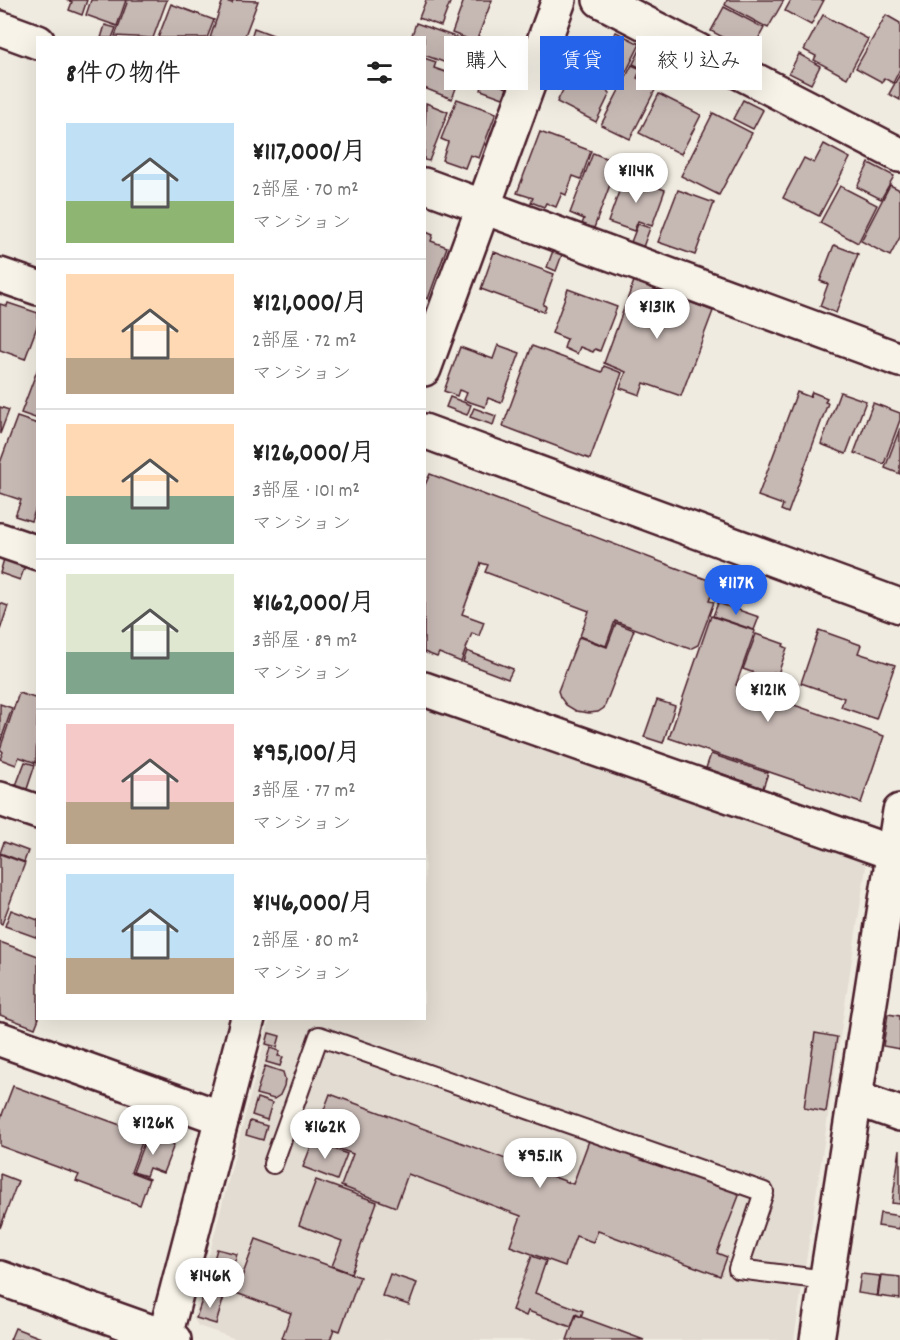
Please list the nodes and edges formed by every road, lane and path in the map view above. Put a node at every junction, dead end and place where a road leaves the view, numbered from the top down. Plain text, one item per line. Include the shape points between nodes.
1 (559, 0) edge
2 (600, 0) edge
3 (0, 28) edge
4 (36, 41) edge
5 (900, 155) edge
6 (426, 186) edge
7 (483, 206) junction
8 (0, 274) edge
9 (36, 287) edge
10 (900, 360) edge
11 (426, 363) edge
12 (426, 432) edge
13 (0, 540) edge
14 (36, 552) edge
15 (900, 606) edge
16 (426, 690) edge
17 (0, 799) edge
18 (36, 811) edge
19 (900, 811) edge
20 (893, 853) junction
21 (247, 1020) edge
22 (0, 1039) edge
23 (855, 1098) junction
24 (900, 1114) edge
25 (222, 1118) junction
26 (273, 1164) dead end
27 (0, 1278) edge
28 (826, 1280) junction
29 (167, 1339) edge
30 (817, 1340) edge

1 - 7 street
2 - 5 street
3 - 4 street
6 - 7 street
7 - 10 street
7 - 11 street
8 - 9 street
12 - 15 street
13 - 14 street
16 - 20 street
17 - 18 street
19 - 20 street
20 - 23 street
21 - 25 street
22 - 25 street
23 - 24 street
23 - 28 street
25 - 29 street
26 - 28 lane via 319,1036 764,1192 738,1269
27 - 29 street
28 - 30 street

